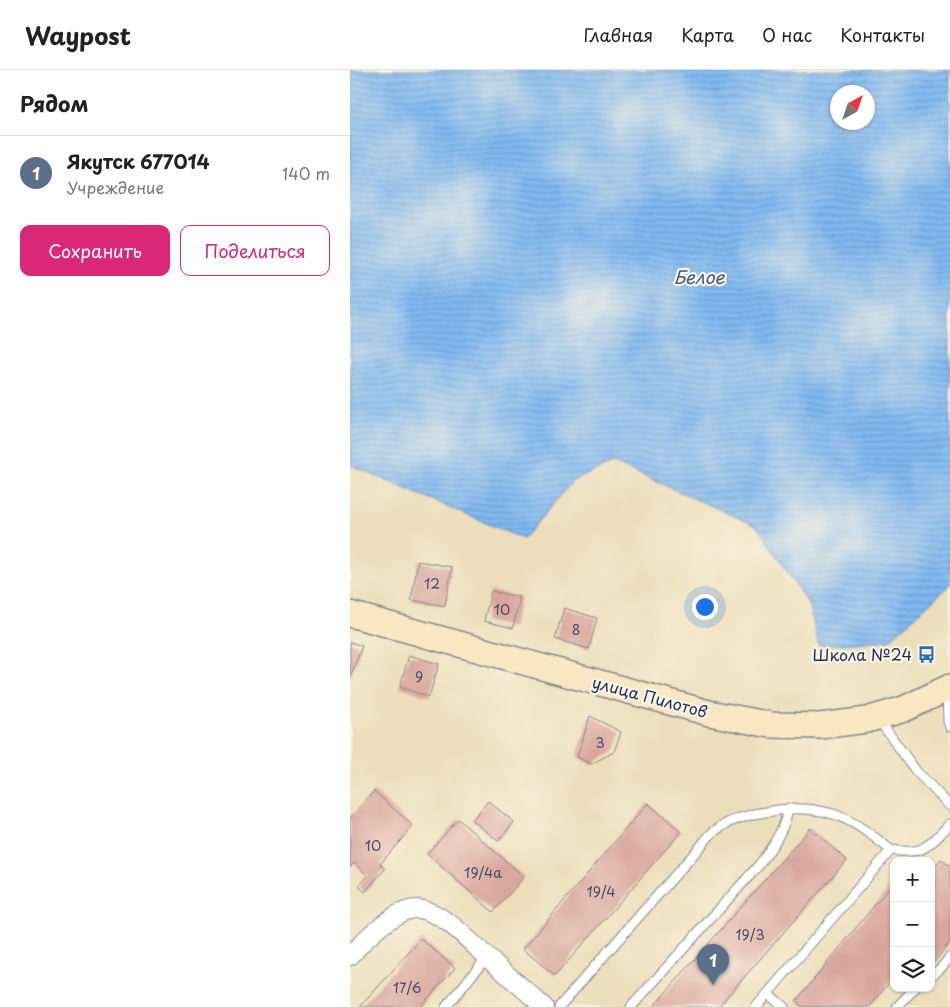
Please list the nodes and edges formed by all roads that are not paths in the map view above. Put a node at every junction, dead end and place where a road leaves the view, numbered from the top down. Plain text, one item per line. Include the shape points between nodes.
1 (350, 614) edge
2 (948, 688) edge
3 (877, 717) junction
4 (950, 727) edge
5 (950, 806) edge
6 (788, 809) junction
7 (950, 824) edge
8 (890, 850) junction
9 (350, 956) edge
10 (487, 957) junction
11 (950, 957) edge
12 (935, 973) edge
13 (911, 992) edge
14 (768, 994) junction
15 (537, 1005) edge
16 (446, 1007) edge
17 (559, 1007) edge
18 (631, 1007) edge
19 (756, 1007) edge
20 (784, 1007) edge
21 (898, 1007) edge

1 - 3 street, улица Пилотов via 709,713 771,725 820,726
2 - 3 street, улица Пилотов via 904,709
2 - 4 lane
3 - 5 lane via 916,771
6 - 8 lane via 809,808 836,814 858,825
6 - 17 lane via 762,812 716,830
6 - 18 lane via 785,823 759,865
7 - 8 lane via 924,849 908,853
8 - 14 lane
9 - 10 street via 369,934 395,915 416,908 430,912 453,927
10 - 15 street
10 - 16 lane
11 - 12 lane
13 - 21 lane
14 - 19 lane
14 - 20 lane

